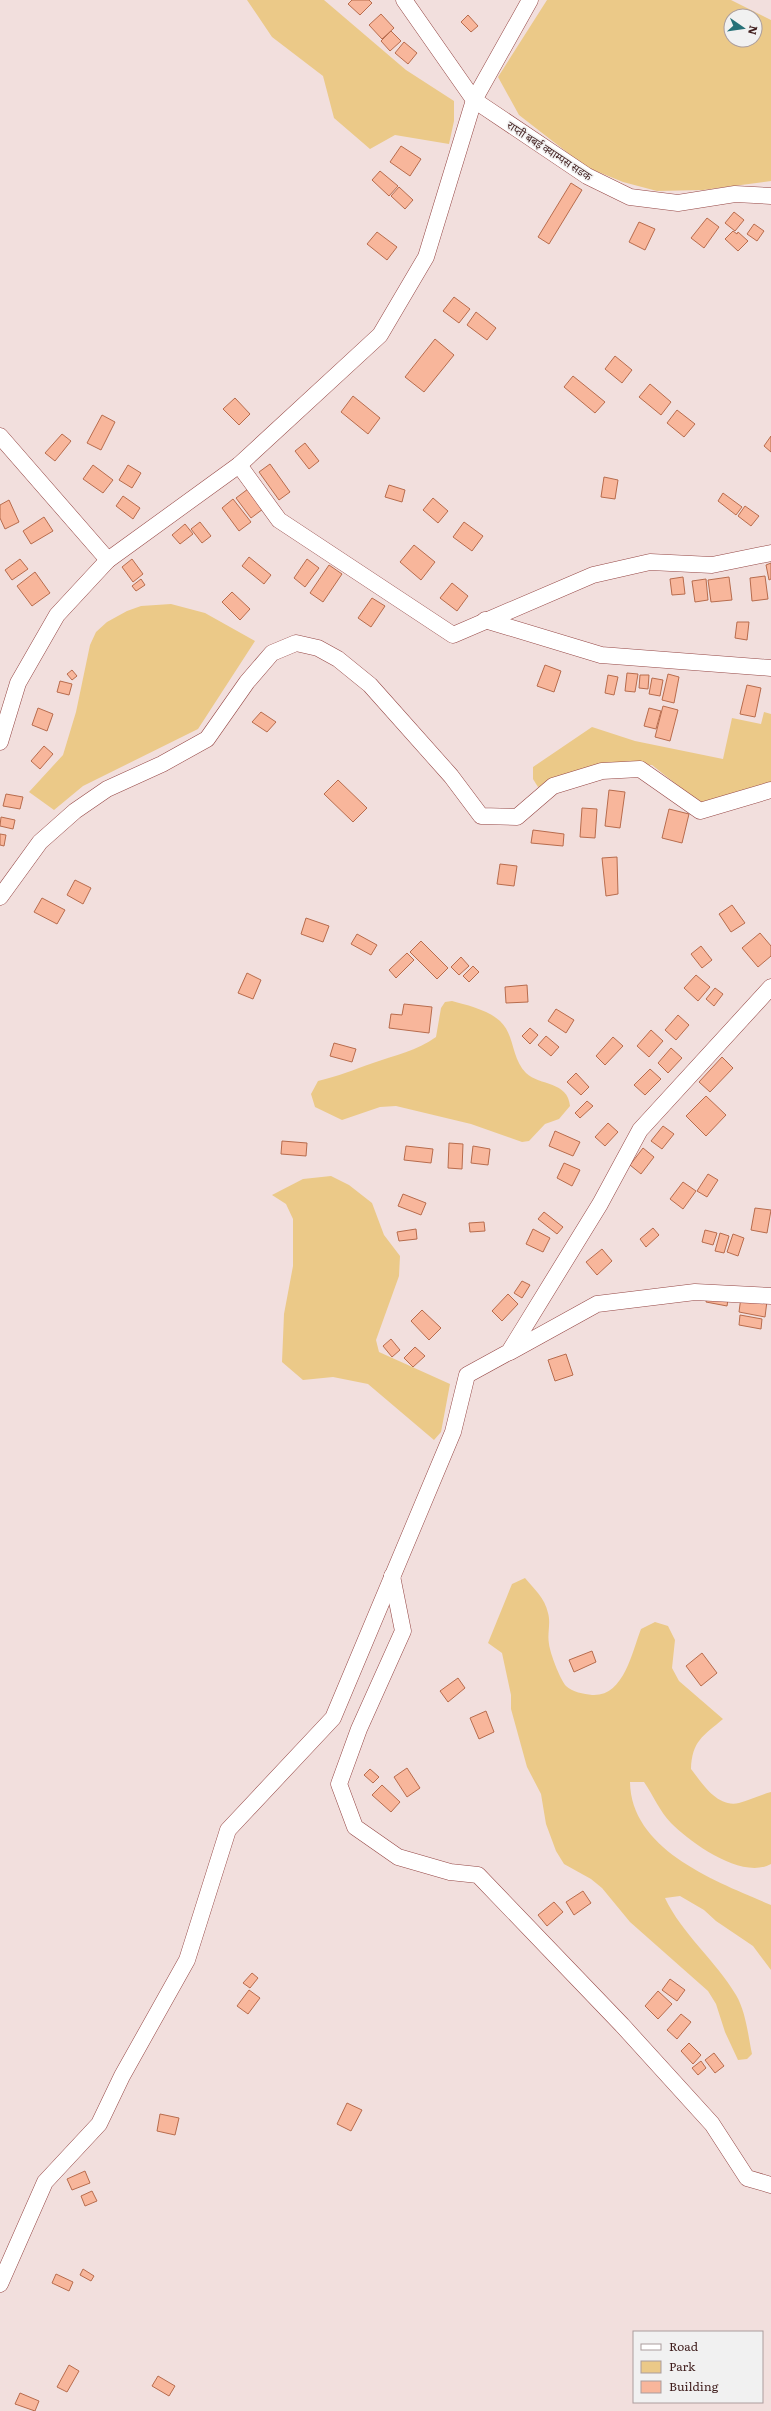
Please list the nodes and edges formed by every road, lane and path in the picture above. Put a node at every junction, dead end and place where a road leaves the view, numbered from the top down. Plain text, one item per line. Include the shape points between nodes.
1 (404, 0) edge
2 (530, 0) edge
3 (474, 100) junction
4 (771, 196) edge
5 (0, 436) edge
6 (239, 465) junction
7 (771, 553) edge
8 (108, 560) junction
9 (485, 620) junction
10 (771, 668) edge
11 (0, 742) edge
12 (771, 790) edge
13 (0, 897) edge
14 (771, 987) edge
15 (771, 1296) edge
16 (510, 1352) junction
17 (392, 1576) junction
18 (771, 2185) edge
19 (0, 2284) edge

1 - 3 street
2 - 3 street
3 - 4 street, राप्ती बबई क्याम्पस सडक via 587,176 630,196 678,203 735,194
3 - 6 street via 426,257 380,335
5 - 8 street
6 - 8 street
6 - 9 street via 279,520 452,635
7 - 9 street via 712,565 650,562 593,575
8 - 11 street via 57,615 18,683
9 - 10 street via 601,655
12 - 13 street via 700,811 640,769 602,771 553,786 518,817 481,816 451,776 370,685 338,659 318,648 296,643 272,653 246,682 207,739 162,764 107,789 75,811 40,842
14 - 16 street via 640,1130 600,1204
15 - 16 street via 695,1292 597,1304
16 - 17 street via 467,1375 453,1432
17 - 18 street via 403,1631 359,1729 339,1784 355,1826 398,1857 450,1872 478,1875 622,2025 712,2124 747,2178
17 - 19 street via 333,1718 228,1830 187,1960 122,2076 99,2124 45,2182

